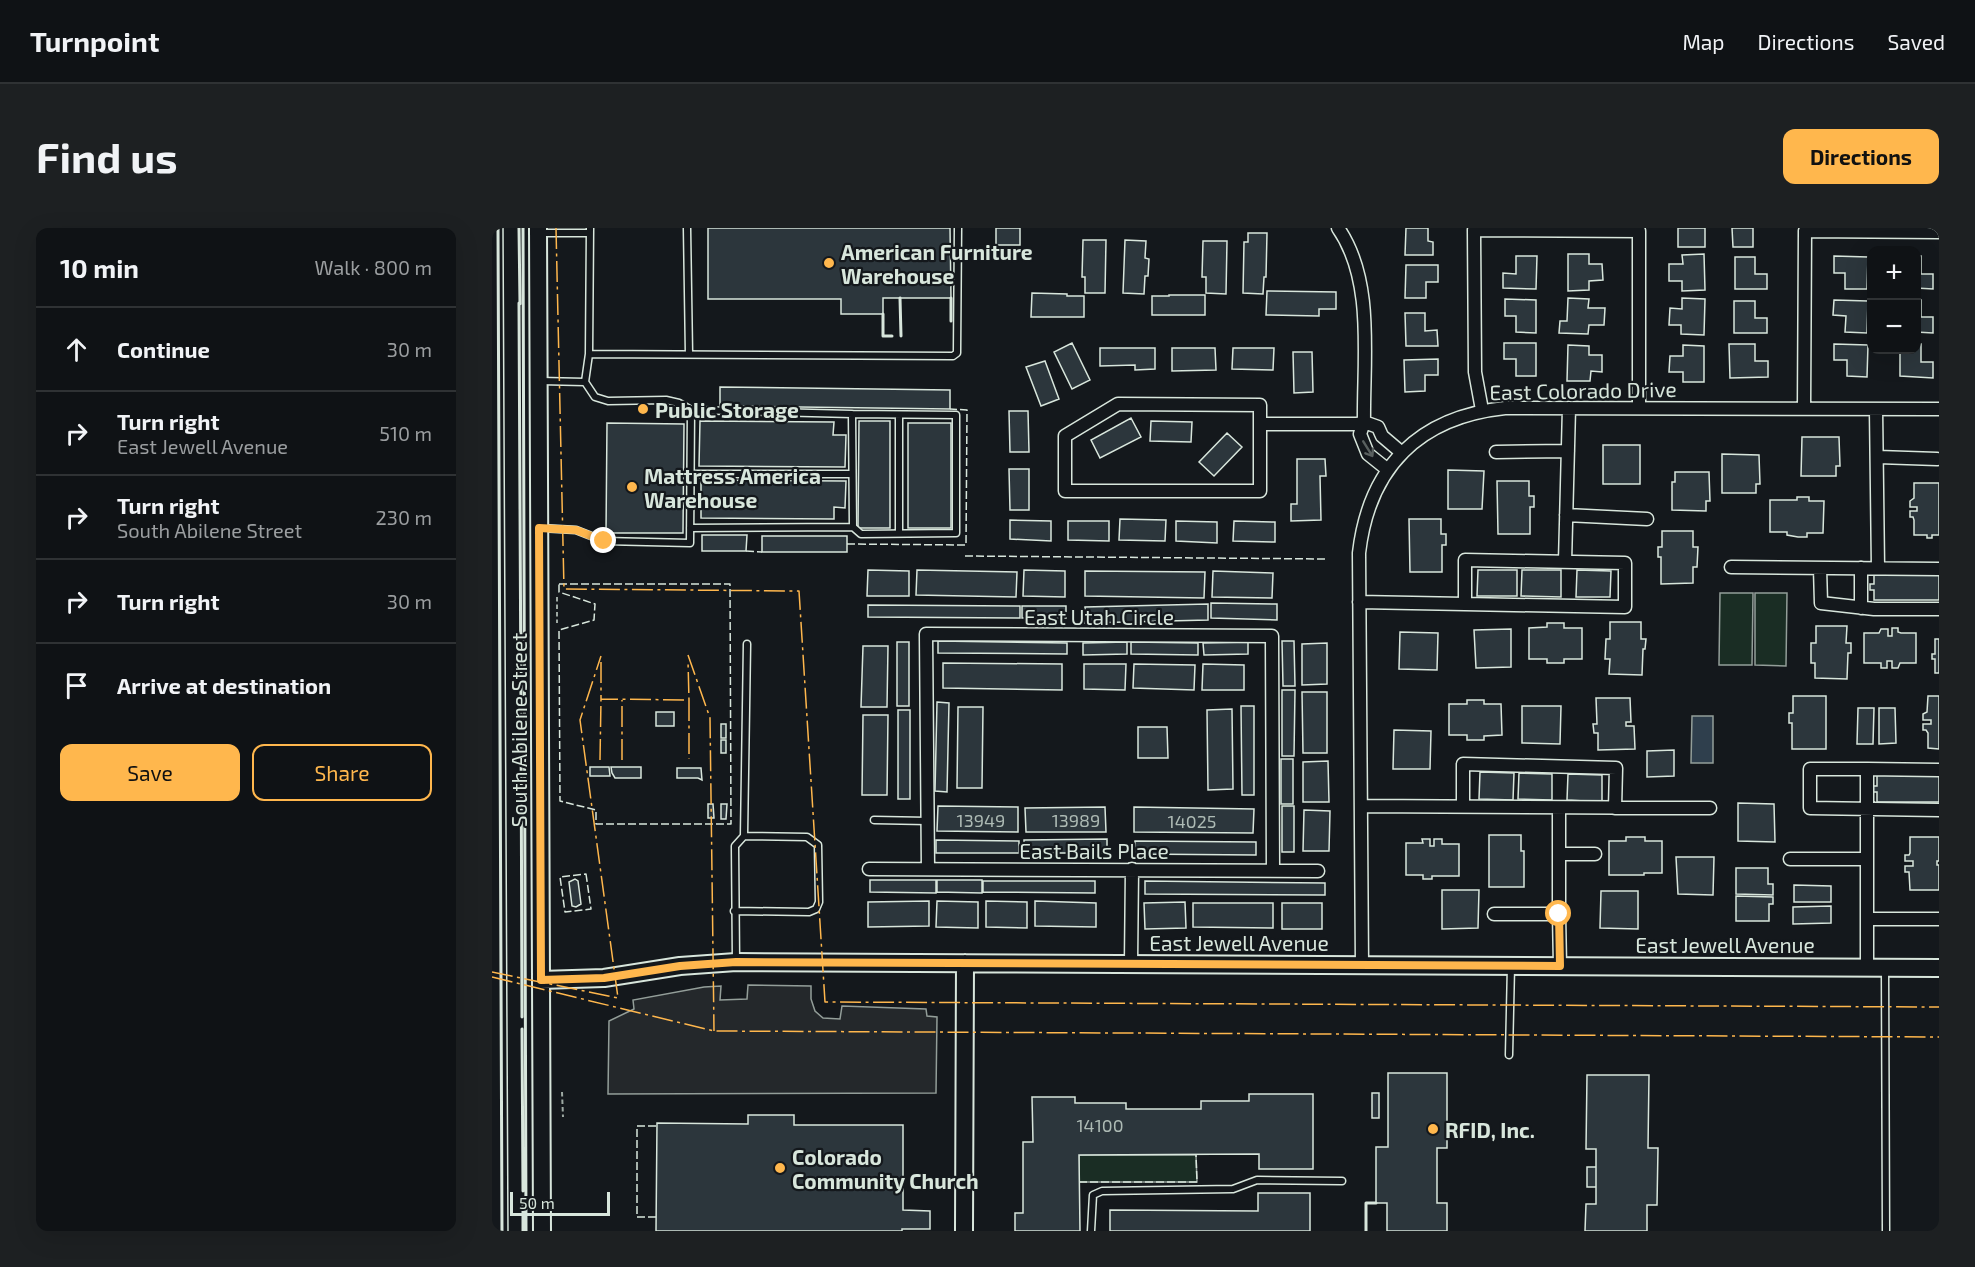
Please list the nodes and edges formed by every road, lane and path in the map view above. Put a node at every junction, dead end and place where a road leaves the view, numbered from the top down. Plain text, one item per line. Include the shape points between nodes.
1 (687, 228) edge
2 (958, 228) edge
3 (1338, 228) edge
4 (538, 231) edge
5 (591, 231) edge
6 (1939, 232) edge
7 (589, 354) junction
8 (689, 354) junction
9 (539, 381) junction
10 (585, 382) junction
11 (1569, 408) junction
12 (1639, 408) junction
13 (1804, 409) junction
14 (1876, 409) junction
15 (1939, 409) edge
16 (691, 410) junction
17 (1482, 410) junction
18 (852, 414) junction
19 (899, 415) junction
20 (1365, 422) junction
21 (1260, 424) junction
22 (1568, 451) junction
23 (1496, 452) dead end
24 (1402, 453) junction
25 (1878, 457) junction
26 (1937, 459) dead end
27 (1388, 470) junction
28 (691, 474) junction
29 (852, 474) junction
30 (1566, 515) junction
31 (1647, 519) dead end
32 (853, 527) junction
33 (539, 528) junction
34 (690, 528) junction
35 (899, 533) junction
36 (1564, 562) junction
37 (1731, 567) dead end
38 (1820, 568) junction
39 (1861, 568) junction
40 (1878, 568) junction
41 (1939, 568) edge
42 (557, 597) dead end
43 (1359, 602) junction
44 (1465, 604) junction
45 (1861, 608) junction
46 (1939, 609) edge
47 (557, 623) dead end
48 (747, 644) dead end
49 (1867, 769) junction
50 (1939, 770) edge
51 (1361, 806) junction
52 (1462, 807) junction
53 (1559, 808) junction
54 (1615, 808) junction
55 (1710, 808) dead end
56 (1866, 809) junction
57 (1939, 810) edge
58 (874, 820) dead end
59 (927, 821) junction
60 (744, 837) junction
61 (1559, 854) junction
62 (1595, 854) dead end
63 (1790, 859) dead end
64 (1867, 859) junction
65 (869, 869) dead end
66 (928, 869) junction
67 (1132, 869) junction
68 (1273, 870) junction
69 (1318, 871) dead end
70 (734, 911) junction
71 (1494, 914) dead end
72 (1559, 914) junction
73 (1867, 919) junction
74 (1939, 919) edge
75 (736, 962) junction
76 (965, 963) junction
77 (1131, 963) junction
78 (1362, 965) junction
79 (1511, 965) junction
80 (1560, 966) junction
81 (1867, 967) junction
82 (1885, 967) junction
83 (1939, 968) edge
84 (541, 980) junction
85 (1509, 1055) dead end
86 (562, 1092) dead end
87 (563, 1117) dead end
88 (1342, 1181) dead end
89 (542, 1231) edge
90 (964, 1231) edge
91 (1091, 1231) edge
92 (1886, 1231) edge

1 - 8 lane
2 - 8 lane via 957,353 953,356
3 - 20 street via 1349,245 1359,278
4 - 5 lane
4 - 9 street, South Abilene Street
5 - 7 lane
6 - 13 street via 1804,231
7 - 8 lane
7 - 10 lane
9 - 10 lane
9 - 33 street, South Abilene Street
10 - 16 lane via 595,396 608,401 666,400
11 - 12 street, East Colorado Drive
11 - 17 street, East Colorado Drive
11 - 22 street
12 - 13 street, East Colorado Drive
12 - 17 street via 1639,231 1474,230 1475,372
13 - 14 street, East Colorado Drive
14 - 15 street, East Colorado Drive
14 - 25 street
16 - 18 lane
16 - 28 lane
17 - 24 street, East Colorado Drive via 1440,425
18 - 19 lane
18 - 29 lane
19 - 35 lane
19 - 35 lane via 956,416 956,533
20 - 21 street
20 - 24 street via 1378,427 1382,436
20 -> 27 street via 1360,434 1368,454
21 - 21 street via 1260,405 1118,404 1065,436 1065,491 1260,491
22 - 23 street
22 - 30 street
24 - 27 street, East Colorado Drive
25 - 26 street
25 - 40 street
27 - 43 street, East Colorado Drive via 1374,492 1362,529
28 - 29 lane
28 - 34 lane
29 - 32 lane
30 - 31 street
30 - 36 street
32 - 34 lane
32 - 35 lane via 861,534
33 - 34 lane via 576,530 604,541 690,543
33 - 84 street, South Abilene Street
36 - 44 street via 1465,560
36 - 44 street via 1625,563 1625,607
37 - 38 street
38 - 39 street
38 - 45 street via 1821,603
39 - 40 street
39 - 45 street
40 - 41 street
42 - 47 path
43 - 44 street
43 - 51 street, East Colorado Drive
45 - 46 street
48 - 60 lane
49 - 50 street
49 - 56 street
49 - 56 street via 1810,770 1810,808
51 - 52 street
51 - 78 street, East Colorado Drive
52 - 53 street
52 - 54 street via 1462,764 1616,768
53 - 54 street
53 - 61 street
54 - 55 street
56 - 57 street
56 - 64 street
58 - 59 lane
59 - 66 street, East Utah Circle
59 - 68 street, East Utah Circle via 926,634 1272,636
60 - 70 lane via 735,846
60 - 70 lane via 813,839 818,845 819,902 809,912
61 - 62 street
61 - 72 street
63 - 64 street
64 - 73 street
65 - 66 street, East Bails Place
66 - 67 street, East Bails Place
67 - 68 street, East Bails Place
67 - 77 street
68 - 69 street, East Bails Place
70 - 75 lane
71 - 72 street
72 - 80 street
73 - 74 street
73 - 81 street
75 - 76 street, East Jewell Avenue
75 - 84 street, East Jewell Avenue via 604,978
76 - 77 street, East Jewell Avenue
76 - 90 street
77 - 78 street, East Jewell Avenue
78 - 79 street, East Jewell Avenue
79 - 80 street, East Jewell Avenue
79 - 85 lane
80 - 81 street, East Jewell Avenue
81 - 82 street, East Jewell Avenue
82 - 83 street, East Jewell Avenue
82 - 92 lane
84 - 89 street, South Abilene Street
86 - 87 path
88 - 91 lane via 1257,1180 1233,1189 1102,1191 1093,1195

